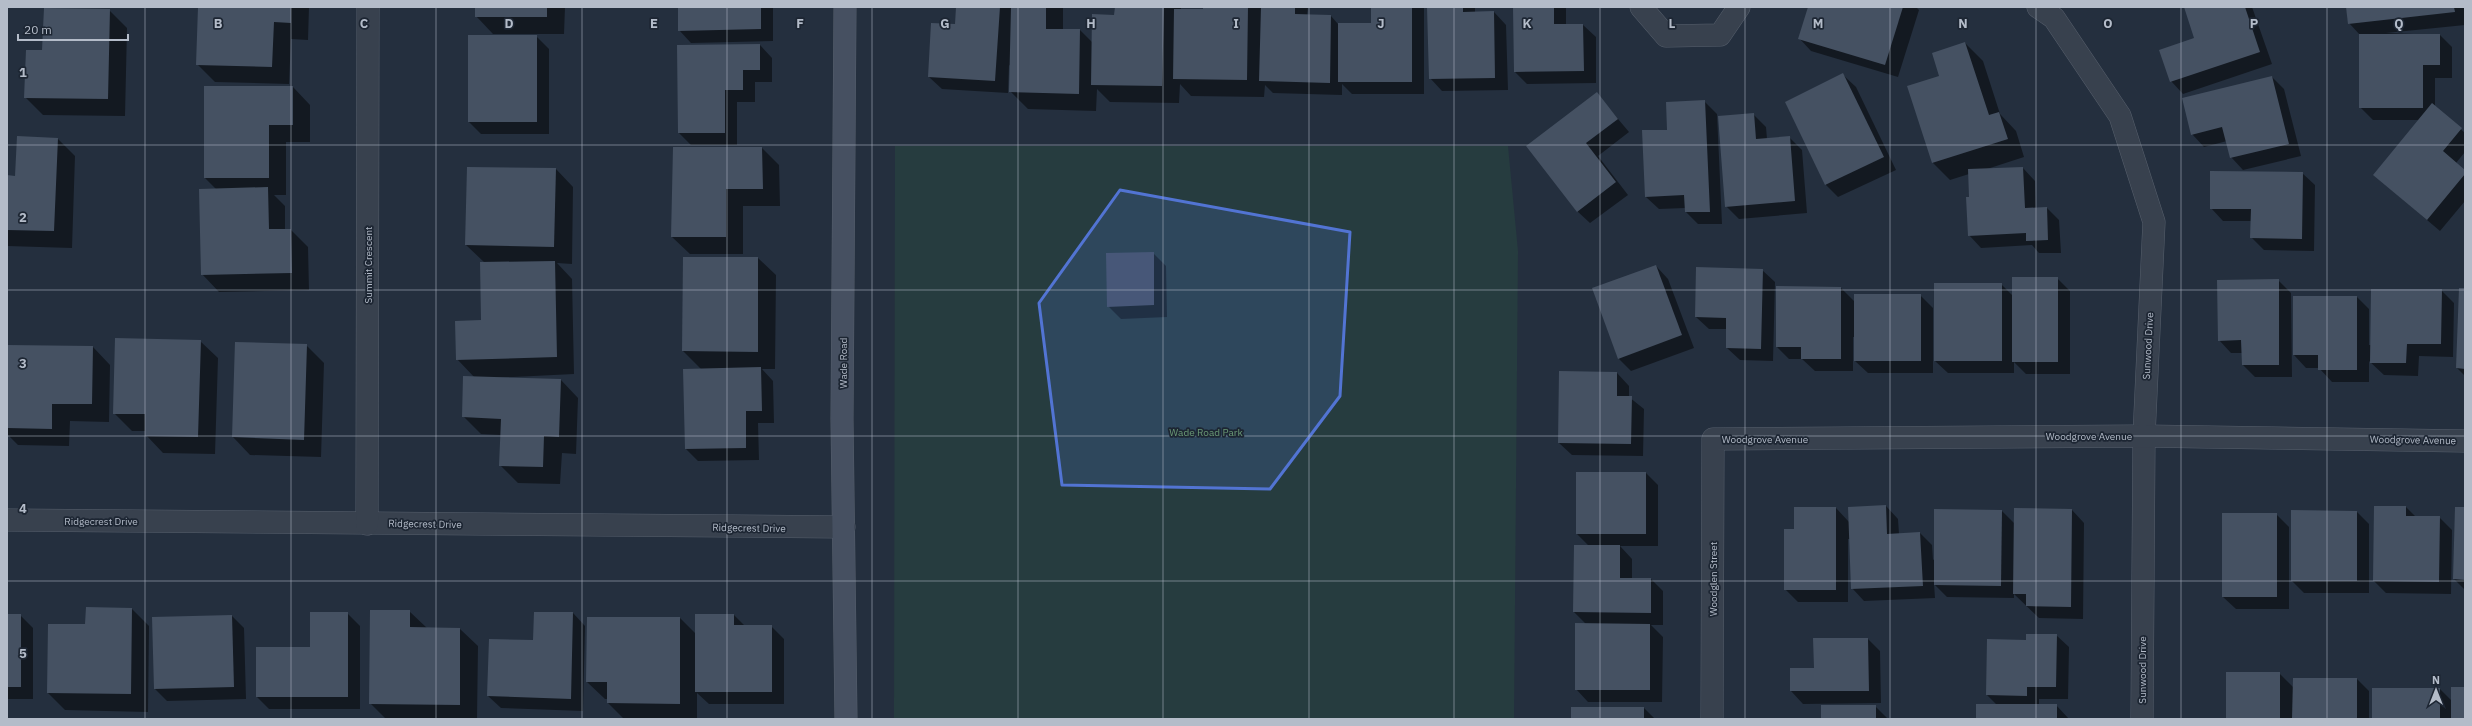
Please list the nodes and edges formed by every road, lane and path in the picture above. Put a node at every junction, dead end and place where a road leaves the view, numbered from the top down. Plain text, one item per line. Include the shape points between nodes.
1 (368, 7) edge
2 (845, 7) edge
3 (1641, 7) edge
4 (1739, 7) edge
5 (2054, 11) edge
6 (2144, 436) junction
7 (1713, 439) joint
8 (2465, 441) edge
9 (7, 520) edge
10 (367, 524) junction
11 (844, 527) junction
12 (846, 719) edge
13 (1712, 719) edge
14 (2142, 719) edge

1 - 10 street, Summit Crescent
2 - 11 street, Wade Road
3 - 4 street via 1666,36 1720,36
5 - 6 street, Sunwood Drive via 2120,116 2154,222
6 - 7 street, Woodgrove Avenue
6 - 8 street, Woodgrove Avenue
6 - 14 street, Sunwood Drive
7 - 13 street, Woodglen Street
9 - 10 street, Ridgecrest Drive
10 - 11 street, Ridgecrest Drive
11 - 12 street, Wade Road

